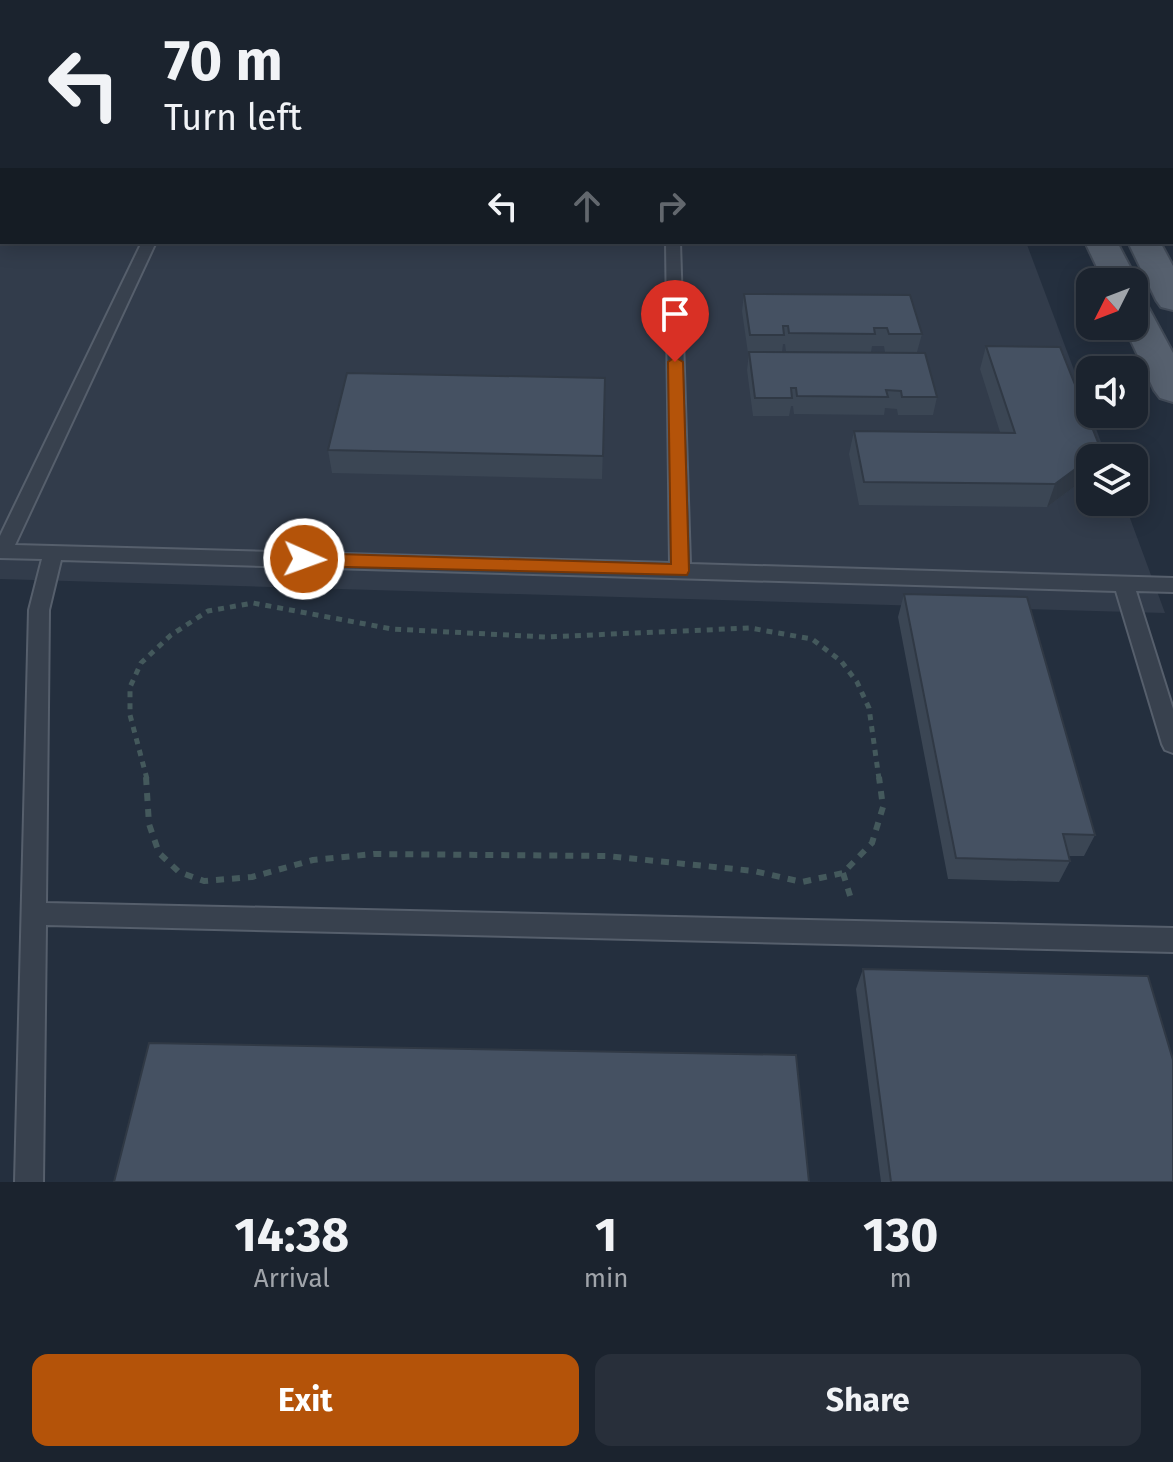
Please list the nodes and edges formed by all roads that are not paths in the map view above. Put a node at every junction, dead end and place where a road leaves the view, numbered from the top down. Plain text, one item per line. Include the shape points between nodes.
1 (148, 244) edge
2 (673, 244) edge
3 (1102, 244) edge
4 (1145, 244) edge
5 (1114, 268) edge
6 (1173, 300) edge
7 (1148, 339) edge
8 (1173, 390) edge
9 (2, 551) edge
10 (53, 552) junction
11 (680, 571) junction
12 (1124, 584) junction
13 (1173, 585) edge
14 (1173, 744) edge
15 (34, 914) junction
16 (1173, 940) edge
17 (29, 1182) edge

1 - 9 lane
2 - 11 lane
3 - 5 main road
4 - 6 main road
7 - 8 main road
9 - 10 lane
10 - 11 lane
10 - 15 lane via 39,610
11 - 12 lane
12 - 13 lane
12 - 14 lane
15 - 16 lane
15 - 17 lane

